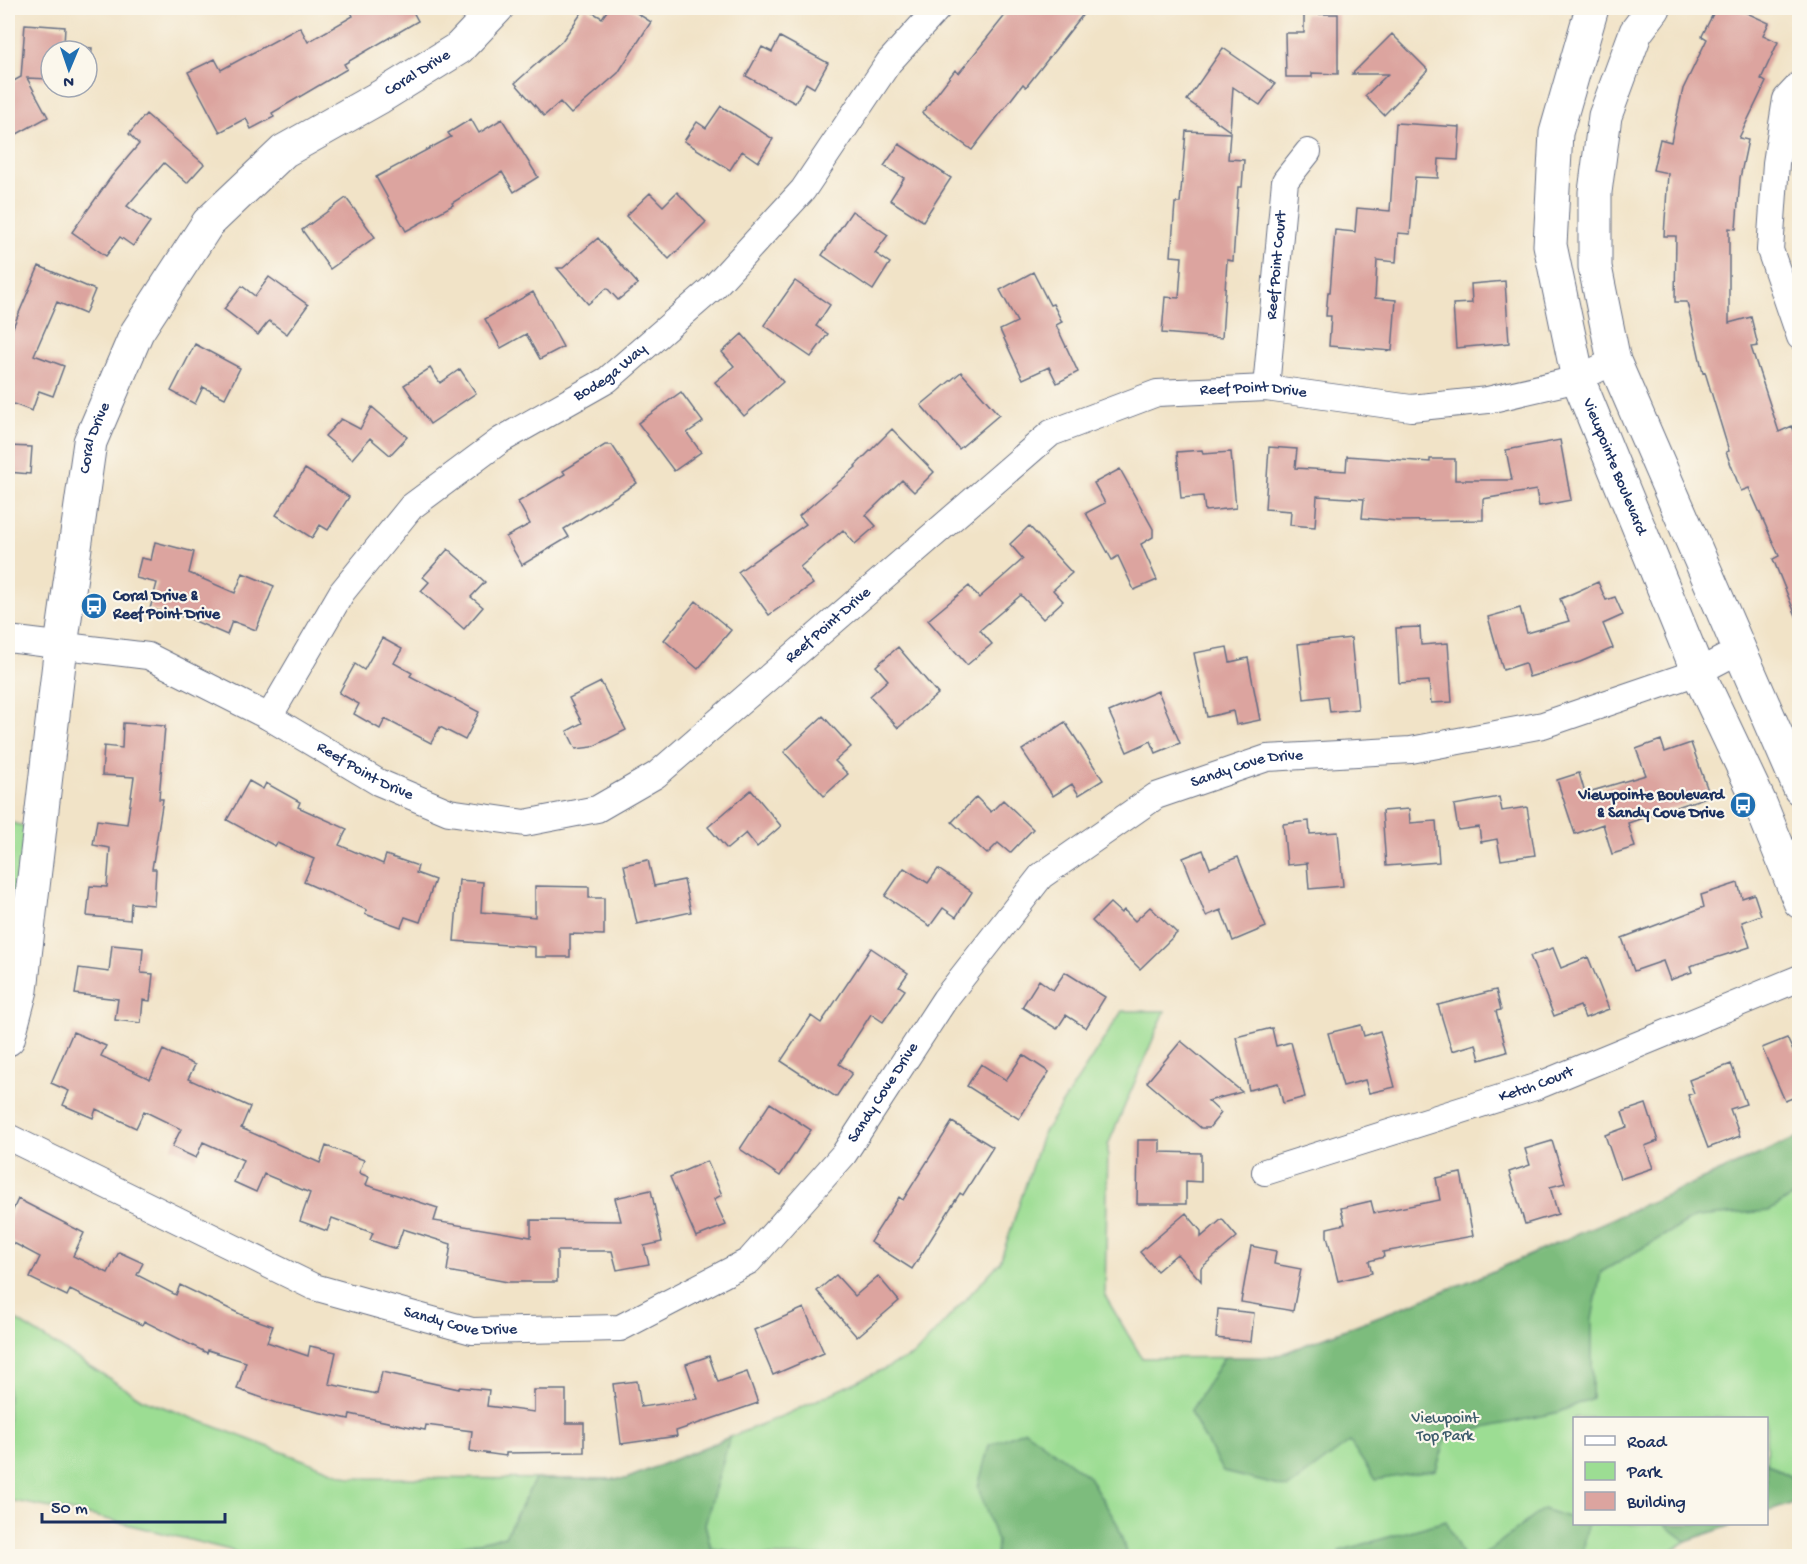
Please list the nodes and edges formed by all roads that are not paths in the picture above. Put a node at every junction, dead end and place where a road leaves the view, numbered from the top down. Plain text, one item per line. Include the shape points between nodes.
1 (497, 8) edge
2 (938, 8) edge
3 (1592, 8) edge
4 (1654, 8) edge
5 (1800, 84) edge
6 (1308, 152) dead end
7 (1800, 337) edge
8 (1614, 361) junction
9 (1578, 379) junction
10 (1266, 388) junction
11 (8, 639) edge
12 (61, 646) junction
13 (1740, 650) junction
14 (1698, 672) junction
15 (269, 717) junction
16 (1800, 789) edge
17 (1800, 902) edge
18 (1800, 978) edge
19 (8, 1039) edge
20 (8, 1137) edge
21 (1265, 1172) dead end

1 - 12 street, Coral Drive via 459,48 284,152 208,223 137,332 90,442
2 - 15 street, Bodega Way via 889,62 803,190 714,287 607,380 501,440 411,507 342,592
3 - 9 street, Viewpointe Boulevard via 1556,133 1550,246
4 - 8 street via 1636,32 1605,116 1595,192 1595,267
5 - 7 street via 1786,99 1776,163 1770,250
6 - 10 street, Reef Point Court via 1285,181
8 - 9 street, Reef Point Drive
8 - 13 street
9 - 10 street, Reef Point Drive via 1488,400 1412,408
9 - 14 street, Viewpointe Boulevard
10 - 15 street, Reef Point Drive via 1156,393 1051,433 656,776 597,809 525,823 448,812 378,782
11 - 12 street, Reef Point Drive
12 - 15 street, Reef Point Drive via 148,656
12 - 19 street, Coral Drive via 21,990
13 - 14 street, Sandy Cove Drive
13 - 16 street
14 - 17 street, Viewpointe Boulevard via 1760,803
14 - 20 street, Sandy Cove Drive via 1543,725 1411,750 1268,758 1156,796 1041,876 945,999 844,1154 749,1261 620,1328 472,1331 314,1287
18 - 21 street, Ketch Court via 1535,1087

